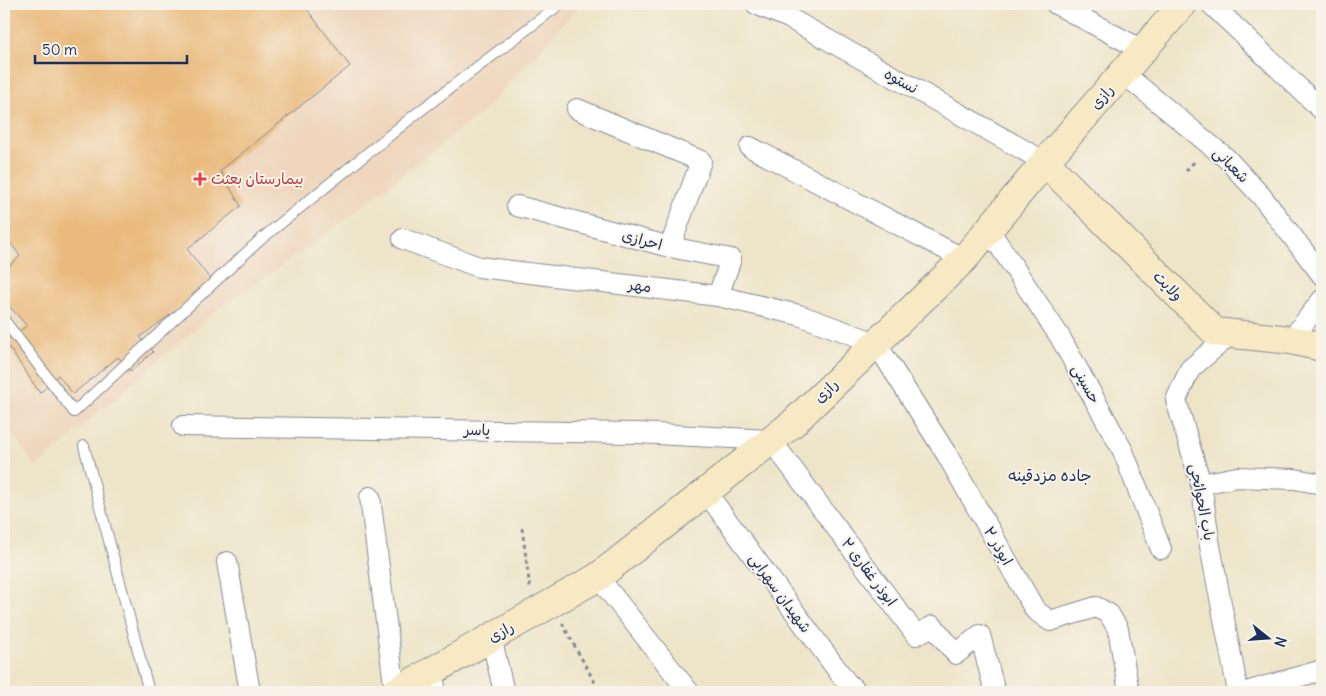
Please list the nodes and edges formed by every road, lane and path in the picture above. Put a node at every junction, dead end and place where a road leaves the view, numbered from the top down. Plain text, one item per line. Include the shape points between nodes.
1 (560, 4) edge
2 (756, 4) edge
3 (1056, 4) edge
4 (1182, 4) edge
5 (1210, 4) edge
6 (1142, 50) junction
7 (1123, 73) junction
8 (577, 109) dead end
9 (1322, 110) edge
10 (750, 147) dead end
11 (1046, 162) junction
12 (517, 206) dead end
13 (989, 230) junction
14 (403, 239) dead end
15 (670, 247) junction
16 (964, 260) junction
17 (1322, 275) edge
18 (718, 296) junction
19 (1322, 300) edge
20 (4, 320) edge
21 (1231, 334) junction
22 (1291, 340) junction
23 (876, 343) junction
24 (1322, 347) edge
25 (184, 426) dead end
26 (771, 440) junction
27 (84, 446) dead end
28 (1201, 484) junction
29 (1322, 484) edge
30 (706, 492) junction
31 (370, 497) dead end
32 (522, 528) dead end
33 (1161, 550) dead end
34 (227, 562) dead end
35 (598, 577) junction
36 (542, 609) junction
37 (491, 637) junction
38 (1322, 670) edge
39 (434, 682) edge
40 (149, 692) edge
41 (250, 692) edge
42 (395, 692) edge
43 (504, 692) edge
44 (600, 692) edge
45 (689, 692) edge
46 (857, 692) edge
47 (995, 692) edge
48 (1129, 692) edge
49 (1238, 692) edge
50 (1246, 692) edge

1 - 20 lane via 416,114 260,240 74,412
2 - 11 street, نستوه via 790,18
3 - 6 street
4 - 6 main road, رازی
5 - 9 street
6 - 7 main road, رازی
7 - 11 main road, رازی
7 - 17 street, شعبانی via 1226,158 1262,197
8 - 15 street via 700,161
10 - 16 street
11 - 13 main road, رازی
11 - 21 main road, ولایت via 1215,332
12 - 15 street, احرازی
13 - 16 main road, رازی
13 - 33 street, حسینی via 1060,337 1123,451
14 - 18 street, مهر via 479,267
15 - 18 street, احرازی via 731,259
16 - 23 main road, رازی
18 - 23 street, مهر via 799,315
19 - 22 street
21 - 22 main road, ولایت
21 - 28 street, باب الحوائجی via 1190,369 1176,400
22 - 24 main road, ولایت
23 - 26 main road, رازی
23 - 48 street, ابوذر ۲ via 947,455 1035,610 1050,621 1096,608 1109,614 1118,629
25 - 26 street, یاسر via 637,433
26 - 30 main road, رازی
26 - 47 street, ابوذر غفاری ۲ via 916,635 933,626 956,654 980,634
27 - 40 lane
28 - 29 street via 1237,477 1295,479
28 - 49 street, باب الحوائجی
30 - 35 main road, رازی
30 - 46 street, شهیدان سهرابی via 847,684
31 - 42 street
32 - 36 path
34 - 41 street
35 - 36 main road, رازی
35 - 45 street
36 - 37 main road, رازی
36 - 44 path
37 - 39 main road, رازی
37 - 43 street
38 - 50 street
39 - 42 main road, رازی

